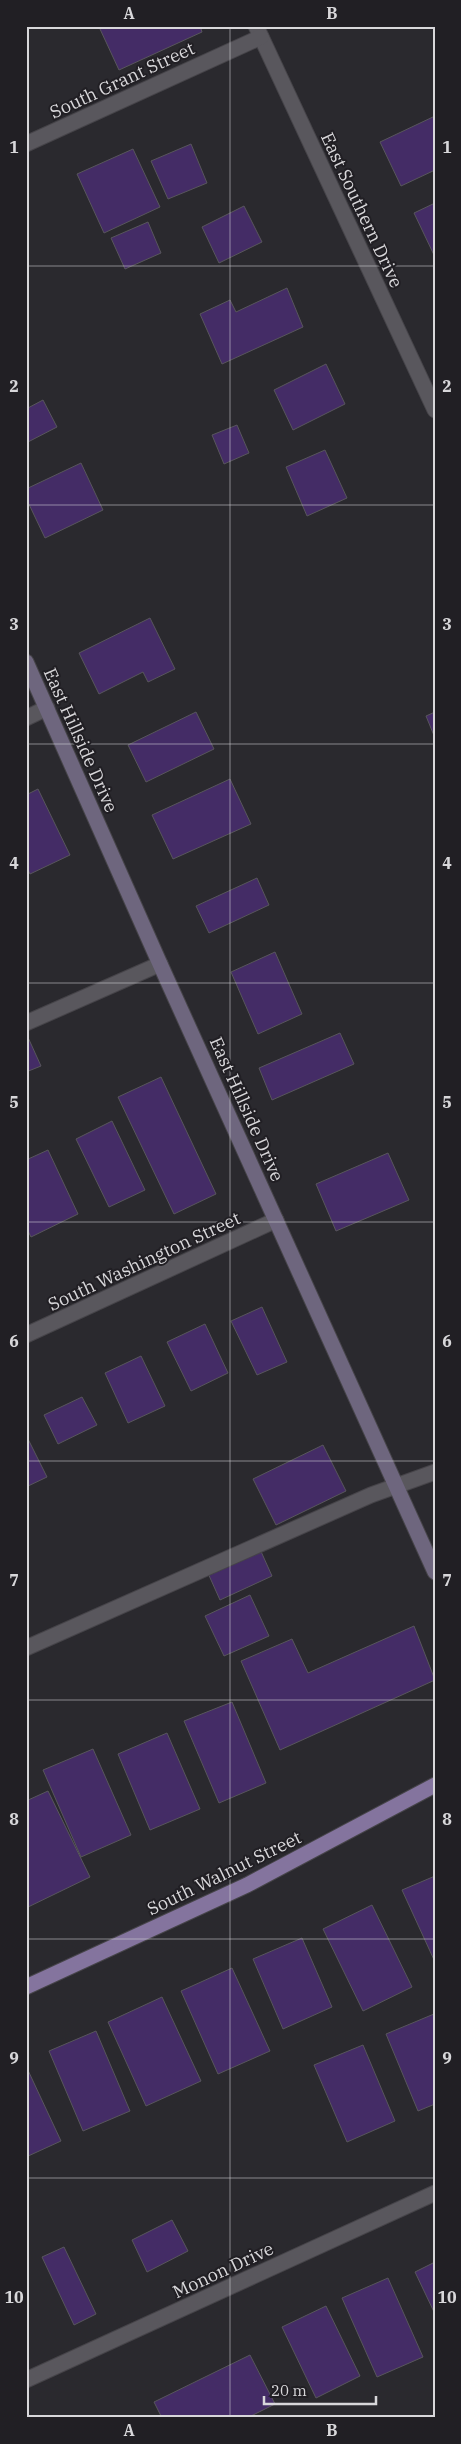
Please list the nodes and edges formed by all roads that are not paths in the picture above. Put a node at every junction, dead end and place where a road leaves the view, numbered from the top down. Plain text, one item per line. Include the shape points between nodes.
1 (258, 32) edge
2 (26, 144) edge
3 (435, 410) edge
4 (26, 662) edge
5 (48, 708) junction
6 (26, 718) edge
7 (160, 964) junction
8 (26, 1023) edge
9 (276, 1220) junction
10 (26, 1335) edge
11 (435, 1472) edge
12 (397, 1486) junction
13 (435, 1572) edge
14 (26, 1648) edge
15 (435, 1785) edge
16 (26, 1987) edge
17 (435, 2193) edge
18 (26, 2380) edge

1 - 2 street, South Grant Street
1 - 3 street, East Southern Drive
4 - 5 main road, East Hillside Drive
5 - 6 street
5 - 7 main road, East Hillside Drive
7 - 8 street
7 - 9 main road, East Hillside Drive
9 - 10 street, South Washington Street
9 - 12 main road, East Hillside Drive
11 - 12 street
12 - 13 main road, East Hillside Drive
12 - 14 street
15 - 16 main road, South Walnut Street via 247,1885
17 - 18 street, Monon Drive

